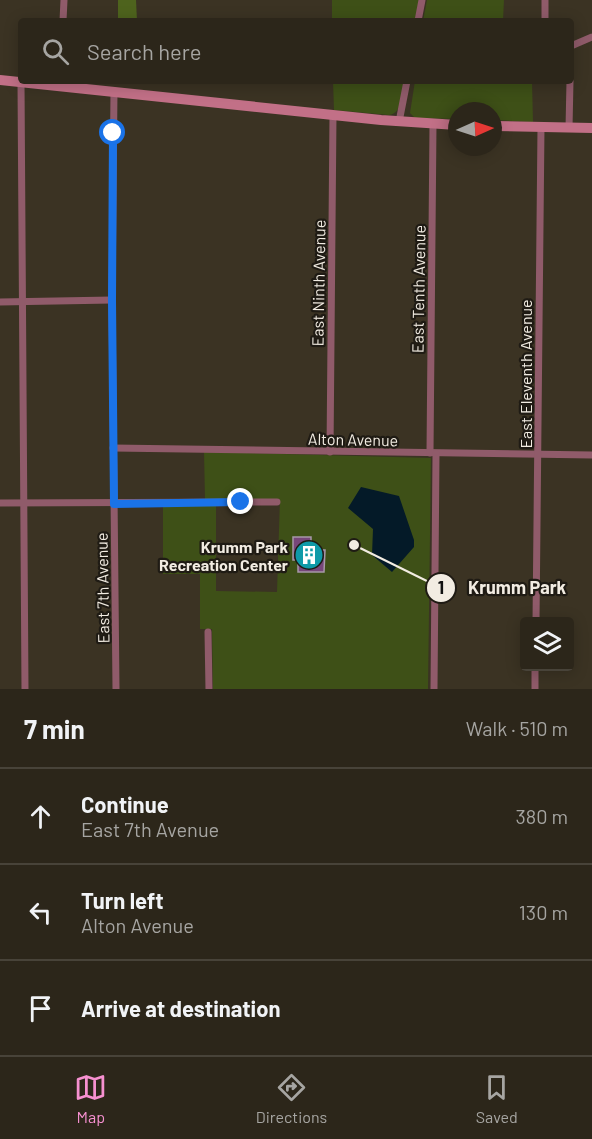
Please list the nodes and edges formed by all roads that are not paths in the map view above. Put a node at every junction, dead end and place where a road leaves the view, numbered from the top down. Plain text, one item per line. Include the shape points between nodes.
1 (64, 0) edge
2 (422, 0) edge
3 (544, 0) edge
4 (63, 18) edge
5 (419, 18) edge
6 (545, 18) edge
7 (592, 37) edge
8 (574, 45) edge
9 (0, 80) edge
10 (18, 82) edge
11 (21, 84) edge
12 (61, 84) edge
13 (406, 84) edge
14 (570, 84) edge
15 (114, 91) junction
16 (333, 115) junction
17 (399, 122) junction
18 (433, 125) junction
19 (448, 125) edge
20 (502, 126) edge
21 (541, 127) junction
22 (569, 128) junction
23 (592, 128) edge
24 (112, 300) junction
25 (0, 302) edge
26 (21, 302) junction
27 (113, 448) junction
28 (330, 452) junction
29 (433, 454) junction
30 (538, 455) junction
31 (592, 455) edge
32 (277, 502) dead end
33 (0, 503) edge
34 (23, 503) junction
35 (114, 504) junction
36 (536, 617) edge
37 (208, 632) dead end
38 (535, 671) edge
39 (25, 689) edge
40 (116, 689) edge
41 (209, 689) edge
42 (434, 689) edge
43 (535, 689) edge

1 - 4 street
2 - 5 street
3 - 6 street
7 - 8 street
9 - 10 main road
11 - 26 street
12 - 15 main road
13 - 17 street
14 - 22 street
15 - 16 main road
15 - 24 street, East 7th Avenue
16 - 17 main road
16 - 28 street, East Ninth Avenue
17 - 18 main road
18 - 19 main road
18 - 29 street, East Tenth Avenue
20 - 21 main road
21 - 22 main road
21 - 30 street, East Eleventh Avenue
22 - 23 main road
24 - 26 street
24 - 27 street, East 7th Avenue
25 - 26 street
26 - 34 street
27 - 28 street, Alton Avenue
27 - 35 street, East 7th Avenue
28 - 29 street, Alton Avenue
29 - 30 street, Alton Avenue
29 - 42 street, East Tenth Avenue
30 - 31 street, Alton Avenue
30 - 36 street, East Eleventh Avenue
32 - 35 street
33 - 34 street
34 - 35 street
34 - 39 street
35 - 40 street, East 7th Avenue
37 - 41 street
38 - 43 street

